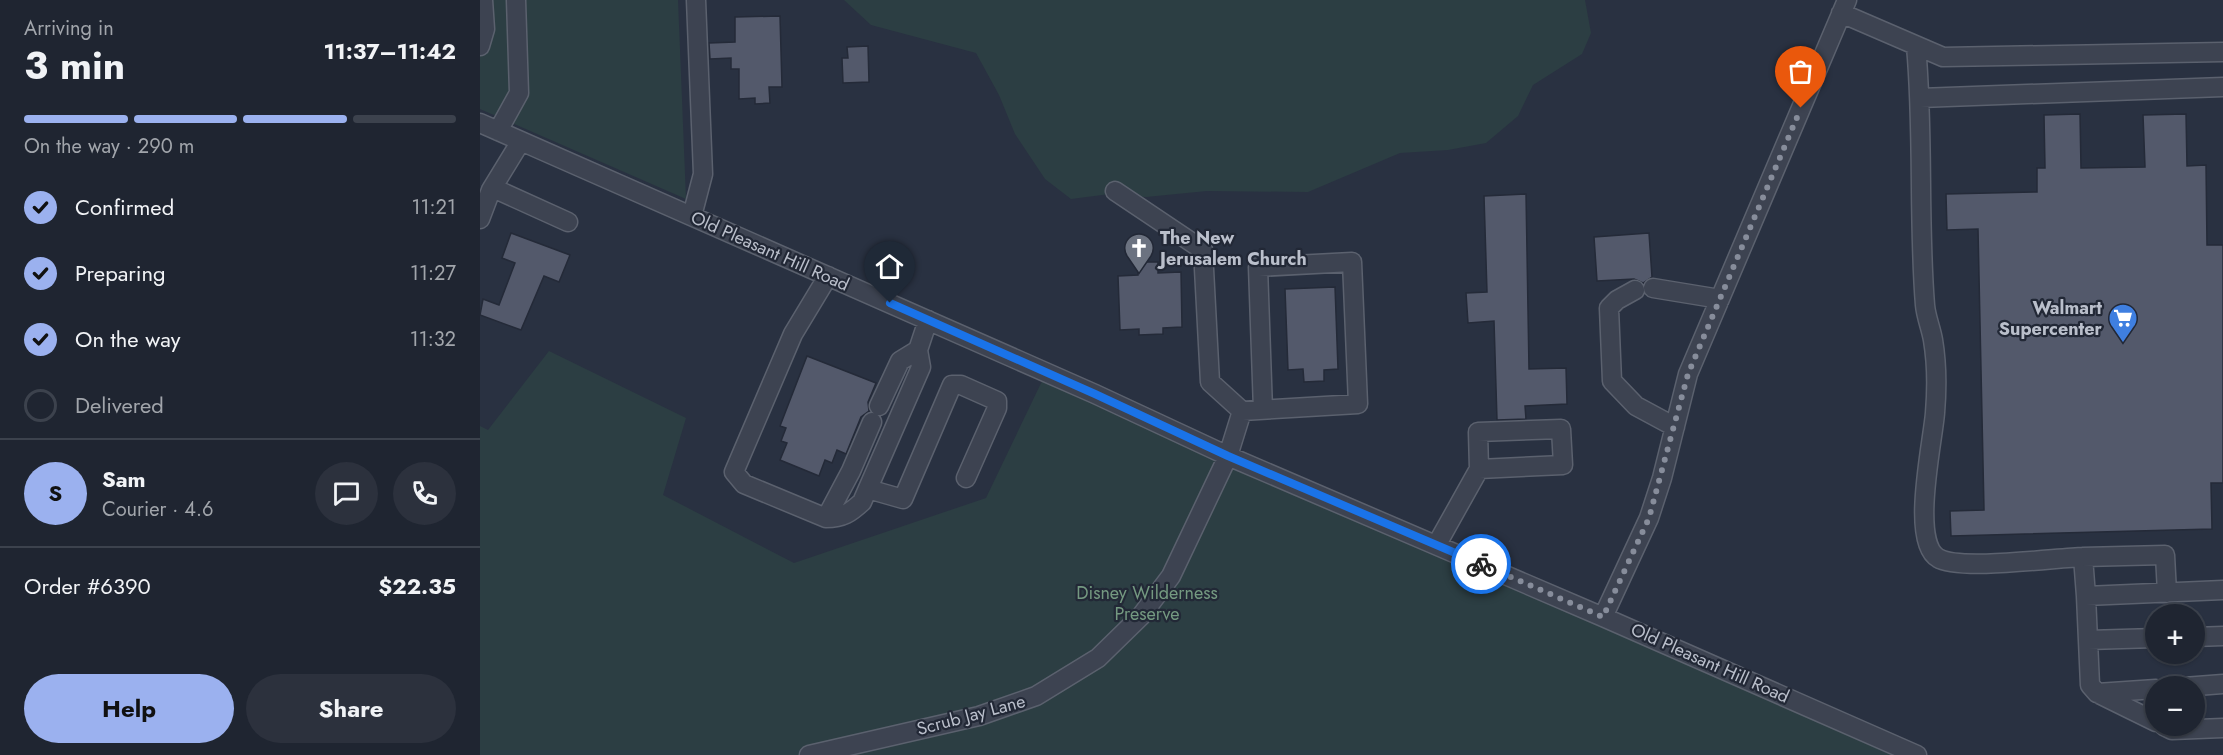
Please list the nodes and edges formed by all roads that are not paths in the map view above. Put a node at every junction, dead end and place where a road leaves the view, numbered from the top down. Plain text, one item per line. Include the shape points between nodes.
1 (483, 0) edge
2 (516, 0) edge
3 (696, 0) edge
4 (1844, 6) edge
5 (480, 46) edge
6 (1916, 46) junction
7 (2223, 52) edge
8 (2223, 87) edge
9 (1920, 98) junction
10 (480, 123) edge
11 (498, 131) junction
12 (521, 141) junction
13 (493, 188) junction
14 (1115, 191) dead end
15 (692, 216) junction
16 (480, 219) edge
17 (568, 222) dead end
18 (828, 276) junction
19 (1720, 299) junction
20 (928, 320) junction
21 (918, 350) junction
22 (1263, 410) junction
23 (1242, 411) junction
24 (1675, 427) junction
25 (1228, 456) junction
26 (1479, 469) junction
27 (966, 478) dead end
28 (868, 489) junction
29 (826, 518) junction
30 (1437, 544) junction
31 (2083, 557) junction
32 (2223, 590) edge
33 (2167, 592) junction
34 (2086, 596) junction
35 (1603, 617) junction
36 (2223, 636) edge
37 (2205, 637) edge
38 (2145, 638) edge
39 (2088, 640) junction
40 (2223, 684) edge
41 (2205, 685) edge
42 (2145, 690) edge
43 (2097, 693) junction
44 (2145, 717) edge
45 (2223, 728) edge
46 (2205, 729) edge
47 (808, 755) edge
48 (1917, 755) edge

1 - 5 street via 485,29
2 - 11 street via 519,93
3 - 15 street via 703,174
4 - 6 street
4 - 19 street
6 - 7 street via 1943,57
6 - 9 street
8 - 9 street
9 - 31 street via 1925,307 1937,381 1924,493 1930,550 1947,561 1974,563
10 - 11 street, Old Pleasant Hill Road
11 - 12 street, Old Pleasant Hill Road
12 - 13 street
12 - 15 street, Old Pleasant Hill Road
13 - 16 street
13 - 17 street
14 - 23 street via 1203,250 1210,382
15 - 18 street, Old Pleasant Hill Road
18 - 20 street, Old Pleasant Hill Road
18 - 29 street via 793,334 734,472 744,484
19 - 24 street via 1688,374
19 - 24 street via 1644,289 1617,300 1609,308 1611,381 1636,406
20 - 21 street
20 - 25 street, Old Pleasant Hill Road
21 - 28 street via 921,367
21 - 29 street via 900,361
22 - 22 street via 1358,404 1352,262 1258,267
22 - 23 street
23 - 25 street, Scrub Jay Lane
24 - 35 street via 1649,518
25 - 30 street, Old Pleasant Hill Road
25 - 47 street, Scrub Jay Lane via 1171,576 1141,616 1098,658 1036,696 979,716
26 - 26 street via 1563,465 1561,429 1478,432
26 - 30 street
27 - 28 street via 997,401 961,385 952,385 903,499
28 - 29 street via 851,513
30 - 35 street, Old Pleasant Hill Road
31 - 33 street via 2165,555
31 - 34 street
32 - 33 street
33 - 34 street
34 - 39 street
35 - 48 street, Old Pleasant Hill Road
36 - 37 street
38 - 39 street
39 - 43 street via 2090,685
40 - 41 street
42 - 43 street
43 - 44 street
45 - 46 street

